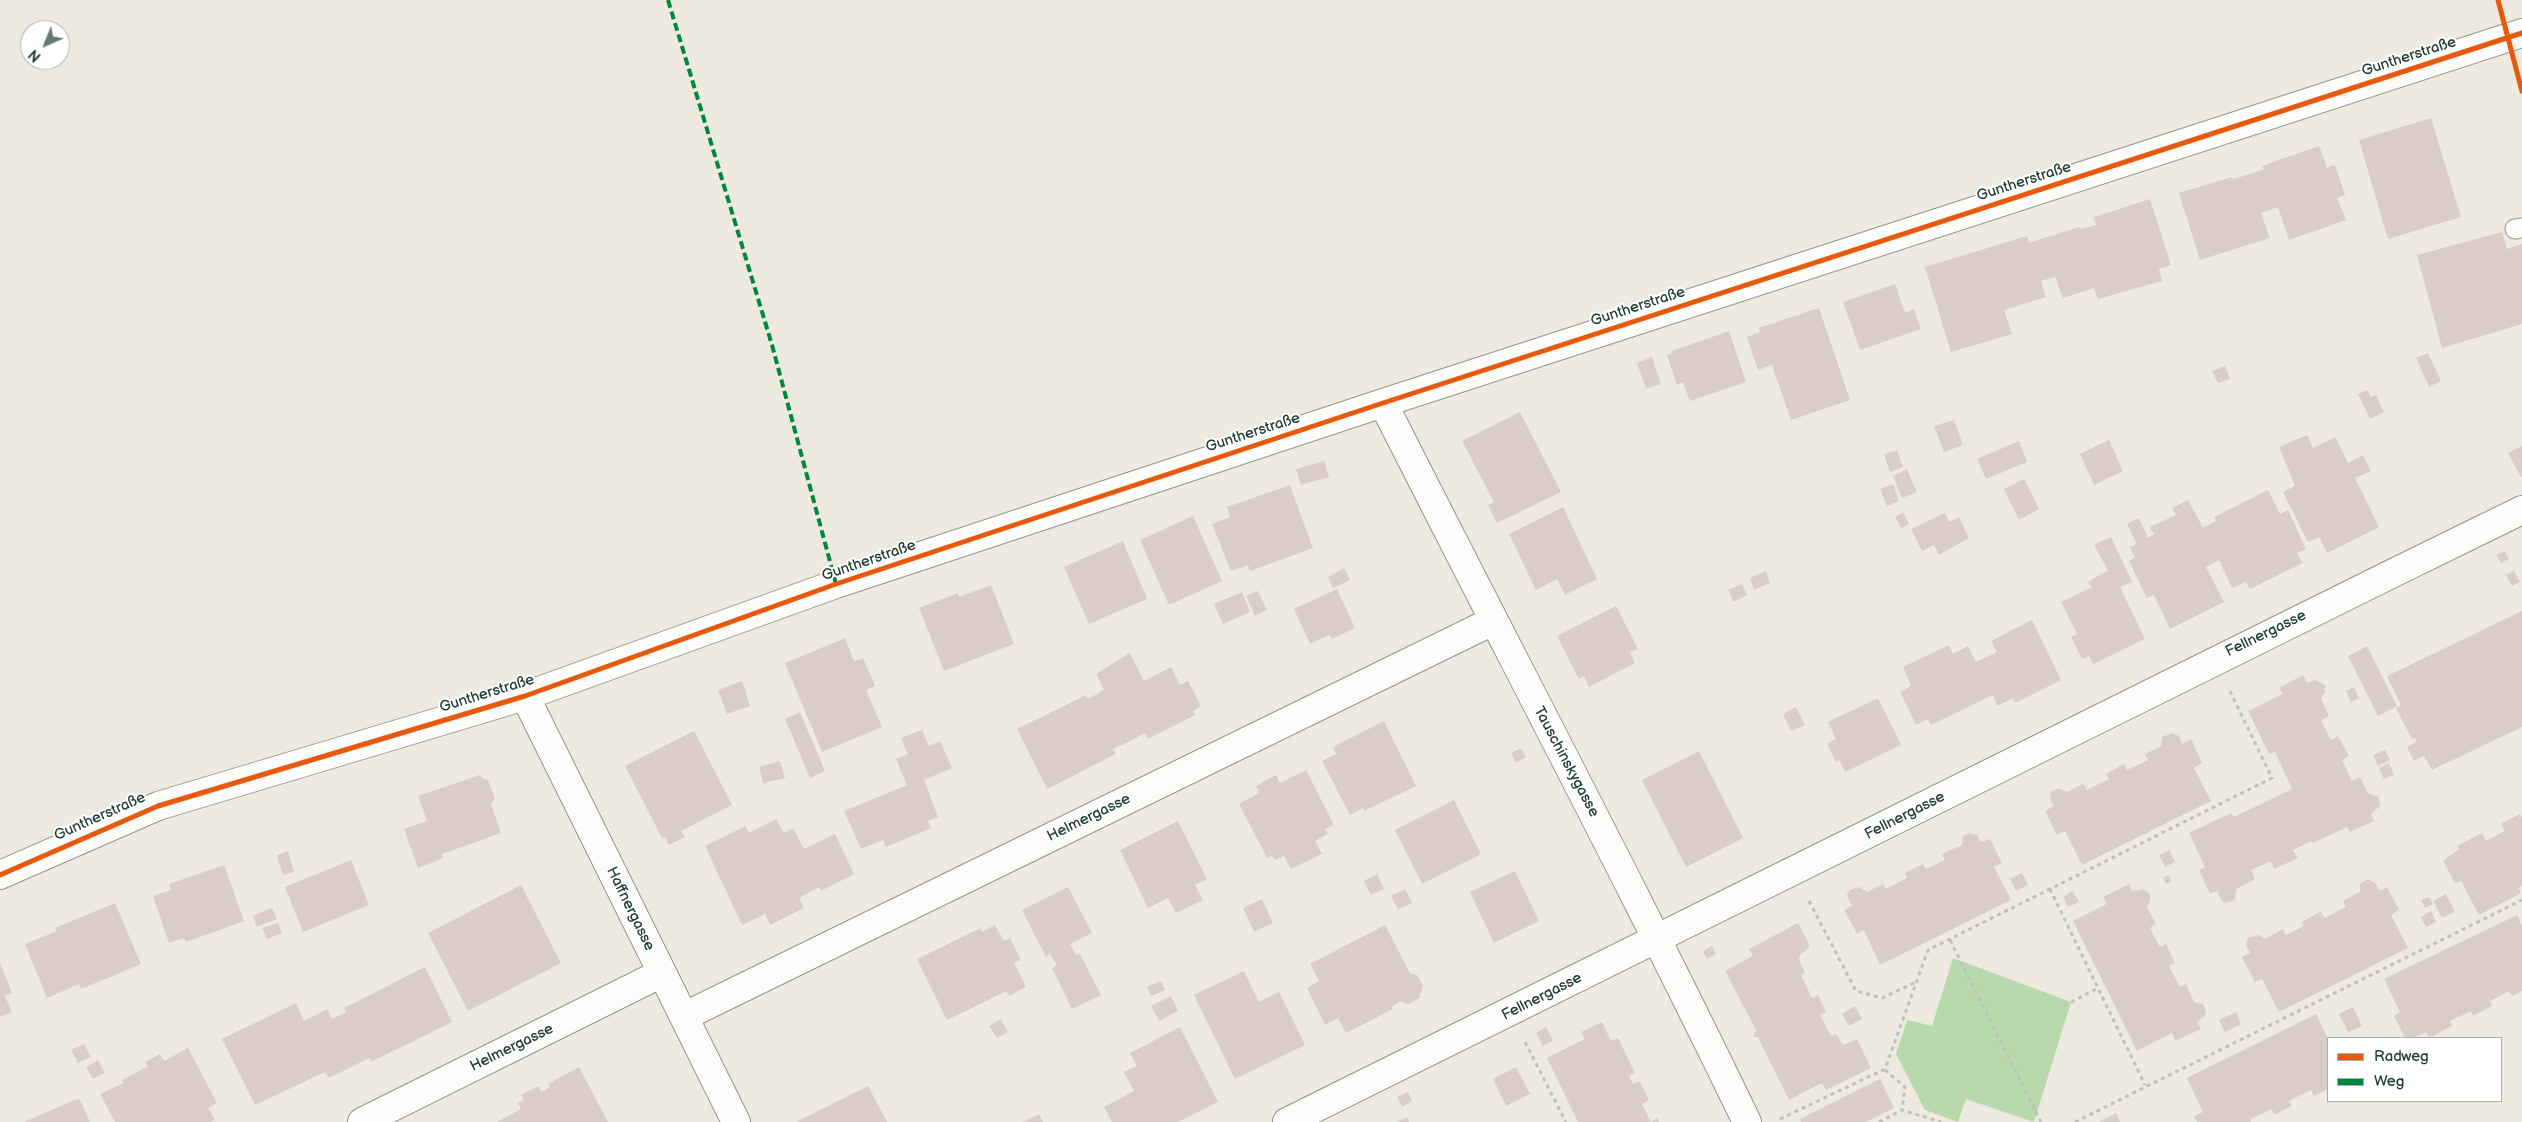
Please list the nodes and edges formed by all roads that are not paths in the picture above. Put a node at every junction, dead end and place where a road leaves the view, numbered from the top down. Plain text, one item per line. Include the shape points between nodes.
1 (2522, 33) edge
2 (1383, 403) junction
3 (2522, 510) edge
4 (1493, 621) junction
5 (525, 696) junction
6 (0, 875) edge
7 (1658, 938) junction
8 (662, 973) junction
9 (685, 1016) junction
10 (362, 1122) edge
11 (736, 1122) edge
12 (1287, 1122) edge
13 (1747, 1122) edge

1 - 2 street, Guntherstraße
2 - 4 street, Tauschinskygasse
2 - 5 street, Guntherstraße via 836,584
3 - 7 street, Fellnergasse via 2215,659
4 - 7 street, Tauschinskygasse
4 - 9 street, Helmergasse
5 - 6 street, Guntherstraße via 158,806
5 - 8 street, Haffnergasse
7 - 12 street, Fellnergasse
7 - 13 street, Tauschinskygasse
8 - 9 street, Haffnergasse
8 - 10 street, Helmergasse
9 - 11 street, Haffnergasse

